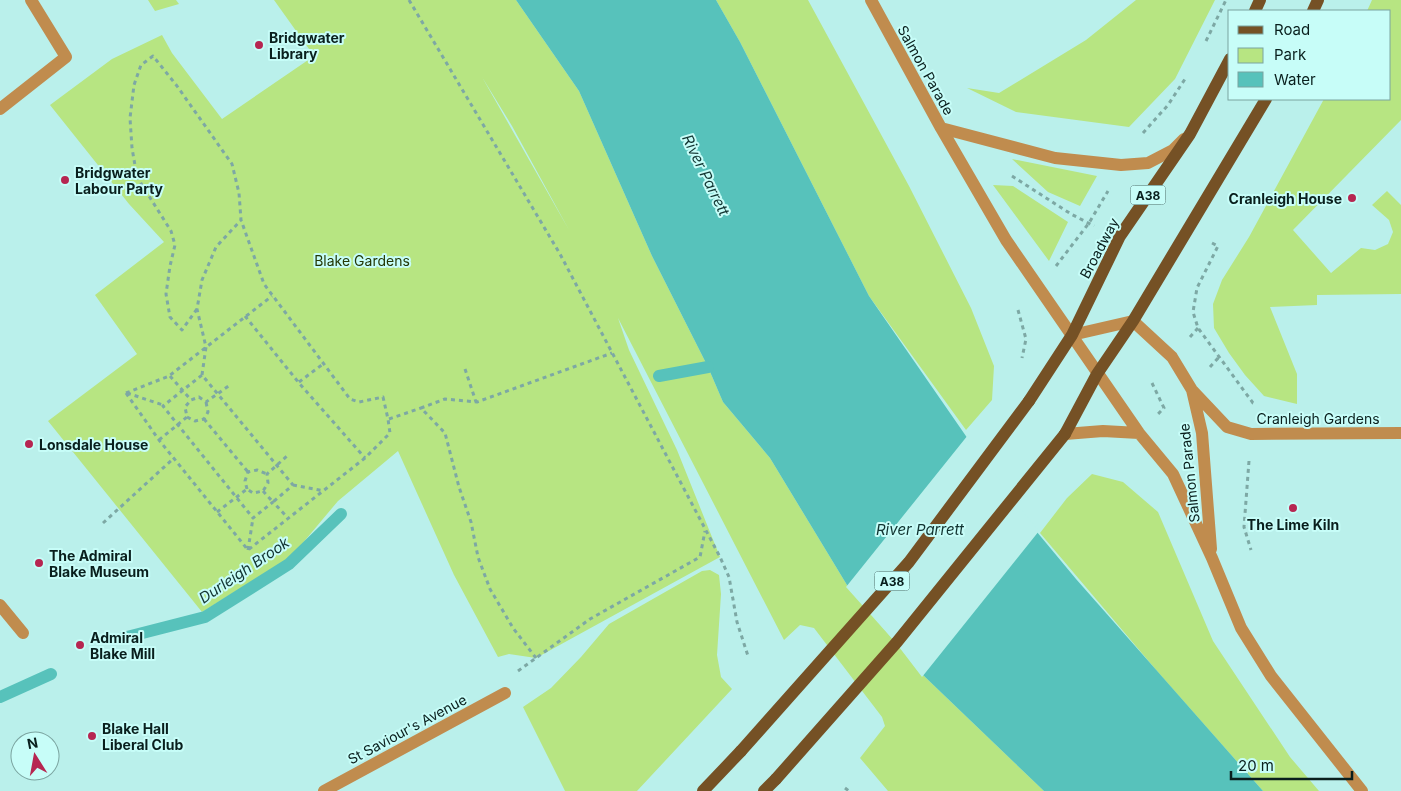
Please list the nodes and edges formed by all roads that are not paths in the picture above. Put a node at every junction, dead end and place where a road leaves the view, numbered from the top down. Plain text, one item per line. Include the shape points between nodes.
1 (31, 0) edge
2 (871, 0) edge
3 (1228, 63) edge
4 (1265, 100) edge
5 (0, 108) edge
6 (941, 128) junction
7 (1190, 134) junction
8 (1133, 321) junction
9 (1072, 335) junction
10 (1098, 374) junction
11 (1192, 390) junction
12 (1139, 433) junction
13 (1401, 433) edge
14 (1065, 434) junction
15 (1212, 558) junction
16 (0, 605) edge
17 (23, 633) dead end
18 (505, 693) road end
19 (324, 791) edge
20 (703, 791) edge
21 (764, 791) edge
22 (1362, 791) edge

1 - 5 street via 66,57
2 - 6 street, Salmon Parade
3 - 7 main road, Broadway / A38
4 - 8 main road
6 - 7 street, Salmon Parade via 1055,158 1121,165 1148,163 1173,150
6 - 9 street, Salmon Parade via 1006,240
7 - 9 main road, Broadway / A38 via 1120,236
8 - 9 street
8 - 10 main road
8 - 11 street, Salmon Parade via 1172,357
9 - 10 street, Salmon Parade
9 - 20 main road, Broadway / A38, bridge via 1030,401 909,562
10 - 12 street, Salmon Parade
10 - 14 main road
11 - 13 street, Cranleigh Gardens via 1227,427 1251,434
11 - 15 street, Salmon Parade via 1202,433
12 - 14 street
12 - 15 street, Salmon Parade via 1173,474
14 - 21 main road, bridge via 898,642
15 - 22 street, Salmon Parade via 1241,628 1271,676
16 - 17 street
18 - 19 street, St Saviour's Avenue

